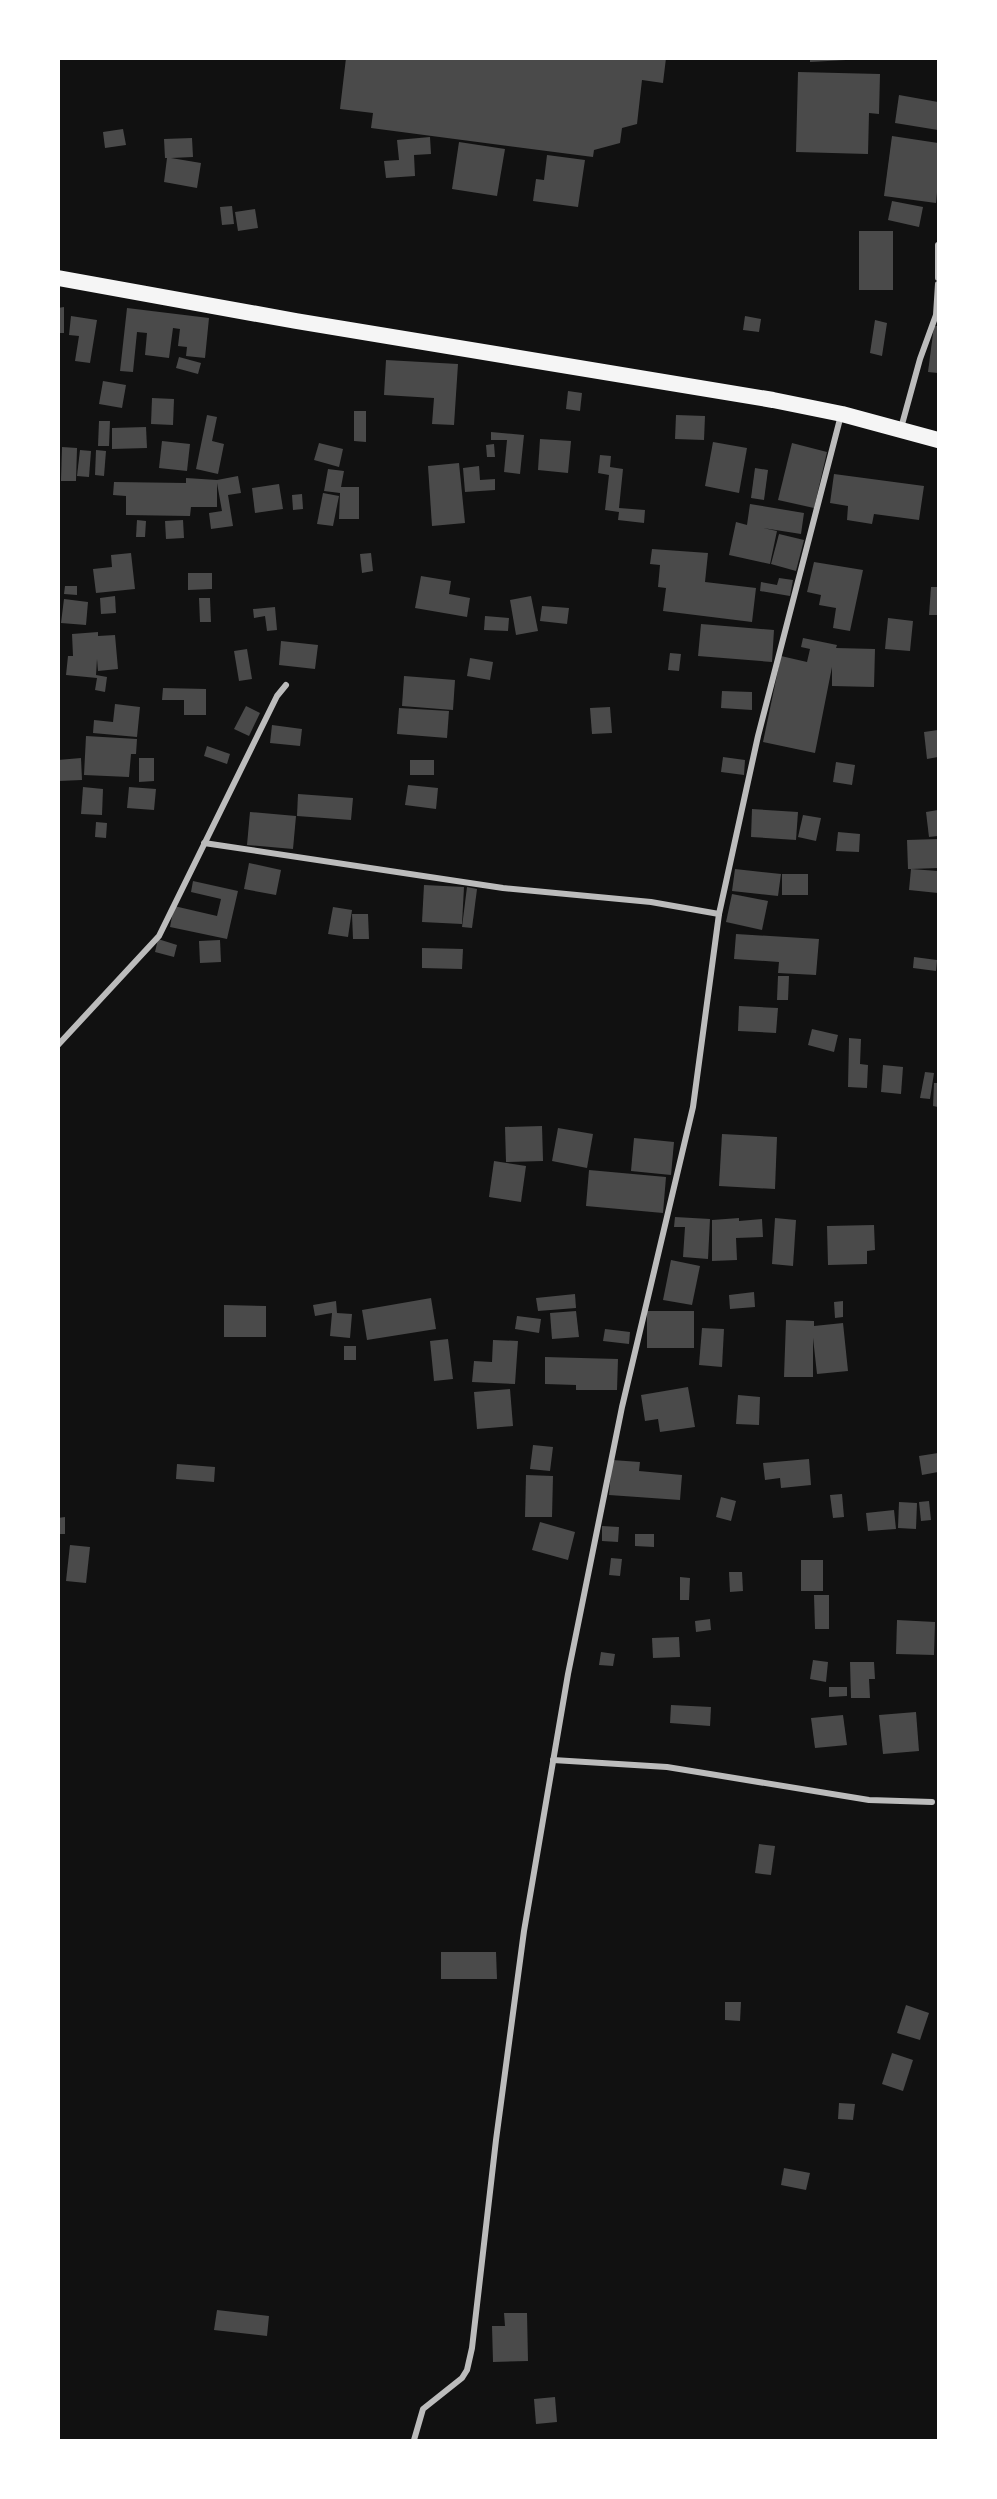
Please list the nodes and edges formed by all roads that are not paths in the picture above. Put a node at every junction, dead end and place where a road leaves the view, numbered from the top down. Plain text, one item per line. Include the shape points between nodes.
1 (939, 245) edge
2 (58, 278) edge
3 (939, 278) edge
4 (939, 284) edge
5 (842, 414) junction
6 (901, 428) junction
7 (939, 440) edge
8 (286, 685) dead end
9 (204, 843) junction
10 (719, 914) junction
11 (58, 1045) edge
12 (553, 1760) junction
13 (932, 1802) dead end
14 (414, 2440) edge

1 - 3 street
2 - 5 highway
4 - 6 street via 936,315
5 - 6 highway
5 - 10 street via 758,736
6 - 7 highway
8 - 9 street
9 - 10 street via 503,888 651,902
9 - 11 street via 159,936
10 - 12 street via 693,1107 622,1407
12 - 13 street via 668,1767 869,1800
12 - 14 street via 522,1943 472,2349 462,2378 423,2409

